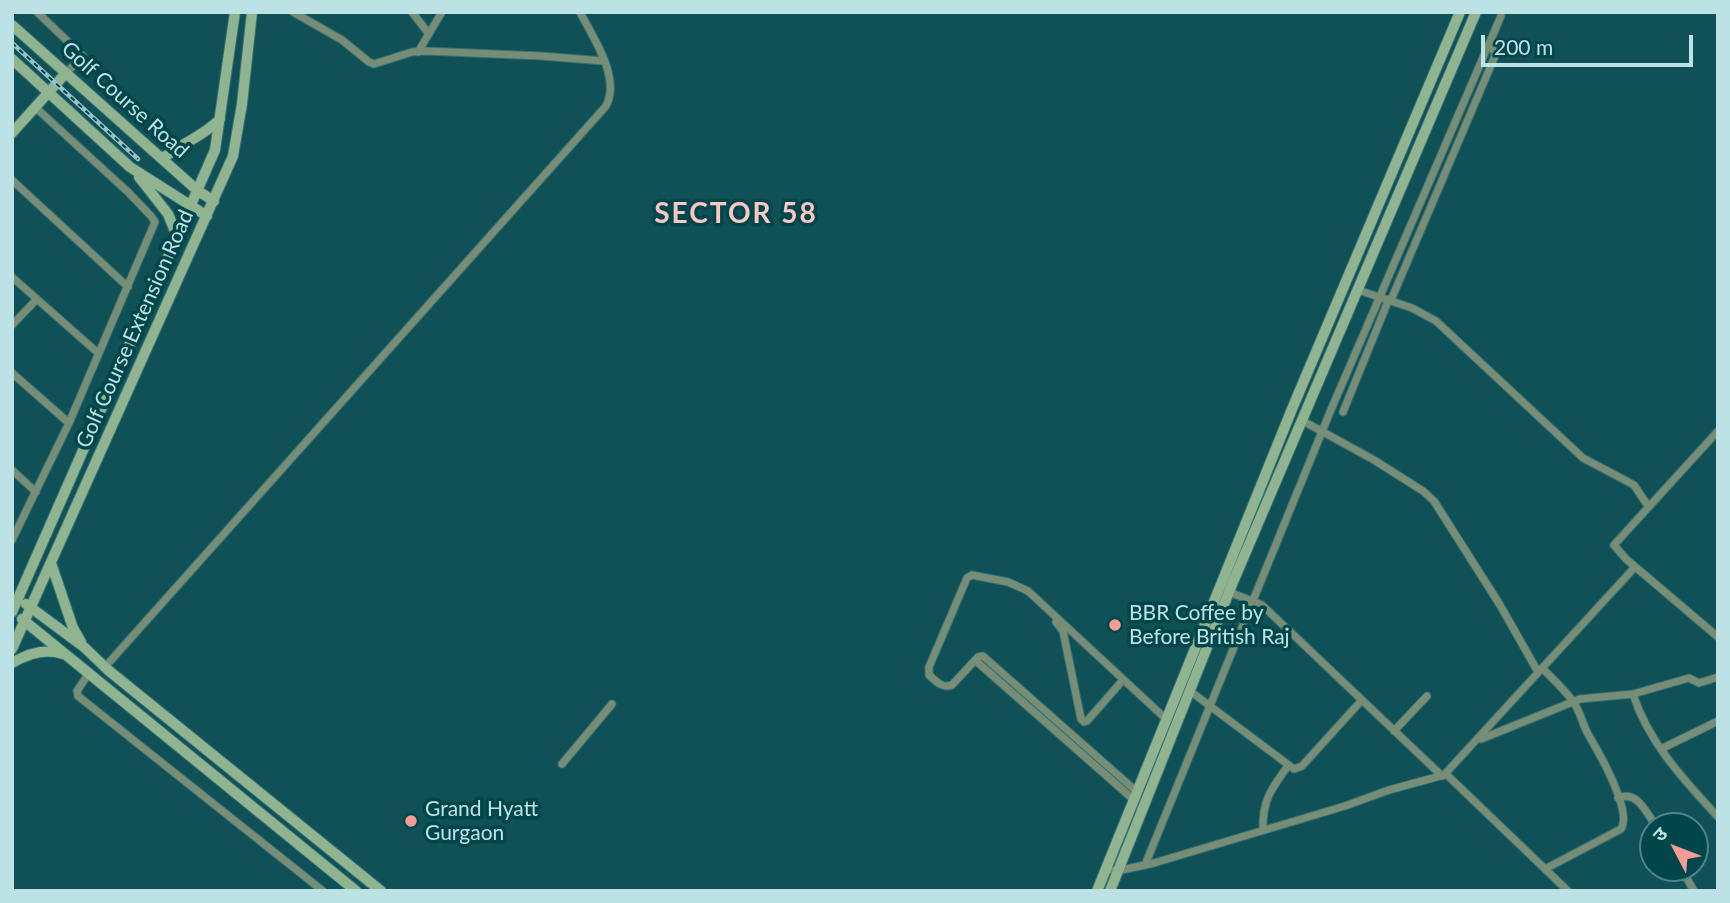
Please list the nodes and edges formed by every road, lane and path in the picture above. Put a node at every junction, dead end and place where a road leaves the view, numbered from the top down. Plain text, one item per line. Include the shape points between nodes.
1 (37, 12) edge
2 (235, 12) edge
3 (252, 12) edge
4 (293, 12) edge
5 (412, 12) edge
6 (442, 12) edge
7 (580, 12) edge
8 (1460, 12) edge
9 (1476, 12) edge
10 (1502, 16) dead end
11 (12, 25) edge
12 (429, 34) junction
13 (1488, 46) junction
14 (418, 52) junction
15 (12, 59) edge
16 (604, 61) junction
17 (65, 74) junction
18 (48, 92) junction
19 (36, 108) junction
20 (221, 118) junction
21 (12, 133) edge
22 (162, 159) junction
23 (130, 167) junction
24 (12, 180) edge
25 (198, 191) junction
26 (214, 201) junction
27 (191, 205) junction
28 (207, 216) junction
29 (177, 236) junction
30 (12, 277) edge
31 (128, 287) junction
32 (1358, 290) junction
33 (1380, 296) junction
34 (37, 299) junction
35 (1390, 300) junction
36 (12, 325) edge
37 (98, 353) junction
38 (12, 373) edge
39 (1343, 412) dead end
40 (1303, 421) junction
41 (69, 422) junction
42 (1323, 430) junction
43 (1718, 431) edge
44 (12, 470) edge
45 (36, 492) junction
46 (1648, 506) junction
47 (12, 540) edge
48 (51, 563) junction
49 (1635, 567) junction
50 (1229, 592) junction
51 (19, 598) junction
52 (1253, 600) junction
53 (32, 608) junction
54 (12, 612) edge
55 (1056, 618) junction
56 (25, 621) junction
57 (1718, 637) edge
58 (84, 647) junction
59 (12, 649) edge
60 (69, 656) junction
61 (12, 663) edge
62 (105, 667) junction
63 (1540, 670) junction
64 (89, 673) junction
65 (1718, 677) edge
66 (1123, 680) junction
67 (1190, 691) junction
68 (1633, 694) junction
69 (1427, 696) dead end
70 (1573, 701) junction
71 (1361, 702) junction
72 (612, 704) dead end
73 (1209, 706) junction
74 (156, 707) junction
75 (1166, 719) junction
76 (145, 720) junction
77 (1718, 721) edge
78 (1394, 731) junction
79 (1477, 741) junction
80 (1661, 749) junction
81 (562, 764) dead end
82 (1288, 766) junction
83 (1444, 775) junction
84 (1134, 795) junction
85 (1618, 797) junction
86 (1645, 812) edge
87 (1718, 817) edge
88 (1263, 830) junction
89 (1145, 865) junction
90 (1545, 869) junction
91 (1111, 870) junction
92 (323, 891) edge
93 (356, 891) edge
94 (382, 891) edge
95 (1097, 891) edge
96 (1110, 891) edge
97 (1568, 891) edge

1 - 17 street via 83,55
2 - 20 street, Golf Course Extension Road
3 - 26 street, Golf Course Extension Road via 233,156
4 - 14 street via 374,64
5 - 12 street
6 - 12 street
7 - 16 street
8 - 75 street
9 - 32 street
10 - 13 street
11 - 17 street, Golf Course Road
12 - 14 street
13 - 33 street
13 - 35 street via 1495,56
14 - 16 street
15 - 18 street, Golf Course Road
16 - 62 street via 611,88 606,106
17 - 18 street
17 - 22 street, Golf Course Road
18 - 19 street
18 - 23 street, Golf Course Road
19 - 21 street
19 - 31 street via 154,219
20 - 22 street
20 - 25 street, Golf Course Extension Road via 215,150
22 - 25 street, Golf Course Road
23 - 27 street, Golf Course Road
23 - 29 street via 168,214
24 - 31 street
25 - 26 street, Golf Course Road
25 - 27 street, Golf Course Extension Road
26 - 28 street, Golf Course Extension Road
27 - 28 street, Golf Course Road
27 - 29 street, Golf Course Extension Road
28 - 48 street, Golf Course Extension Road
29 - 51 street, Golf Course Extension Road
30 - 34 street
31 - 37 street
32 - 33 street
32 - 40 street
33 - 35 street
33 - 42 street
34 - 36 street
34 - 37 street
35 - 39 street
35 - 46 street via 1436,321 1583,458 1634,485
37 - 41 street
38 - 41 street
40 - 42 street
40 - 50 street
41 - 45 street
42 - 52 street
42 - 63 street via 1434,501
43 - 46 street
44 - 45 street
45 - 47 street
46 - 49 street via 1614,545
48 - 53 street, Golf Course Extension Road
48 - 58 street
49 - 57 street
49 - 63 street
50 - 52 street
50 - 67 street
51 - 53 street
51 - 54 street, Golf Course Extension Road
52 - 71 street
52 - 73 street
53 - 56 street, Golf Course Extension Road
53 - 58 street
54 - 56 street
55 - 66 street
55 - 66 street via 1084,722
55 - 84 street via 1028,591 1009,582 969,576 928,672 947,687 983,656
56 - 59 street, Golf Course Extension Road
56 - 60 street
58 - 62 street
60 - 61 street via 46,652
60 - 64 street
62 - 74 street
63 - 70 street
63 - 79 street
64 - 76 street
64 - 92 street via 78,696
65 - 68 street via 1699,682 1689,678
66 - 75 street
67 - 73 street
67 - 91 street
68 - 70 street
68 - 80 street
69 - 78 street
70 - 79 street
70 - 85 street via 1606,763
71 - 78 street
71 - 82 street via 1302,766
72 - 81 street
73 - 82 street
73 - 89 street
74 - 76 street
74 - 94 street
75 - 84 street
76 - 93 street
77 - 80 street
78 - 83 street
79 - 83 street
80 - 87 street
82 - 88 street via 1267,797
83 - 88 street
83 - 90 street
84 - 91 street
85 - 86 street via 1633,796
85 - 90 street via 1625,820 1621,829
88 - 89 street
89 - 91 street
90 - 97 street
91 - 95 street
91 - 96 street

